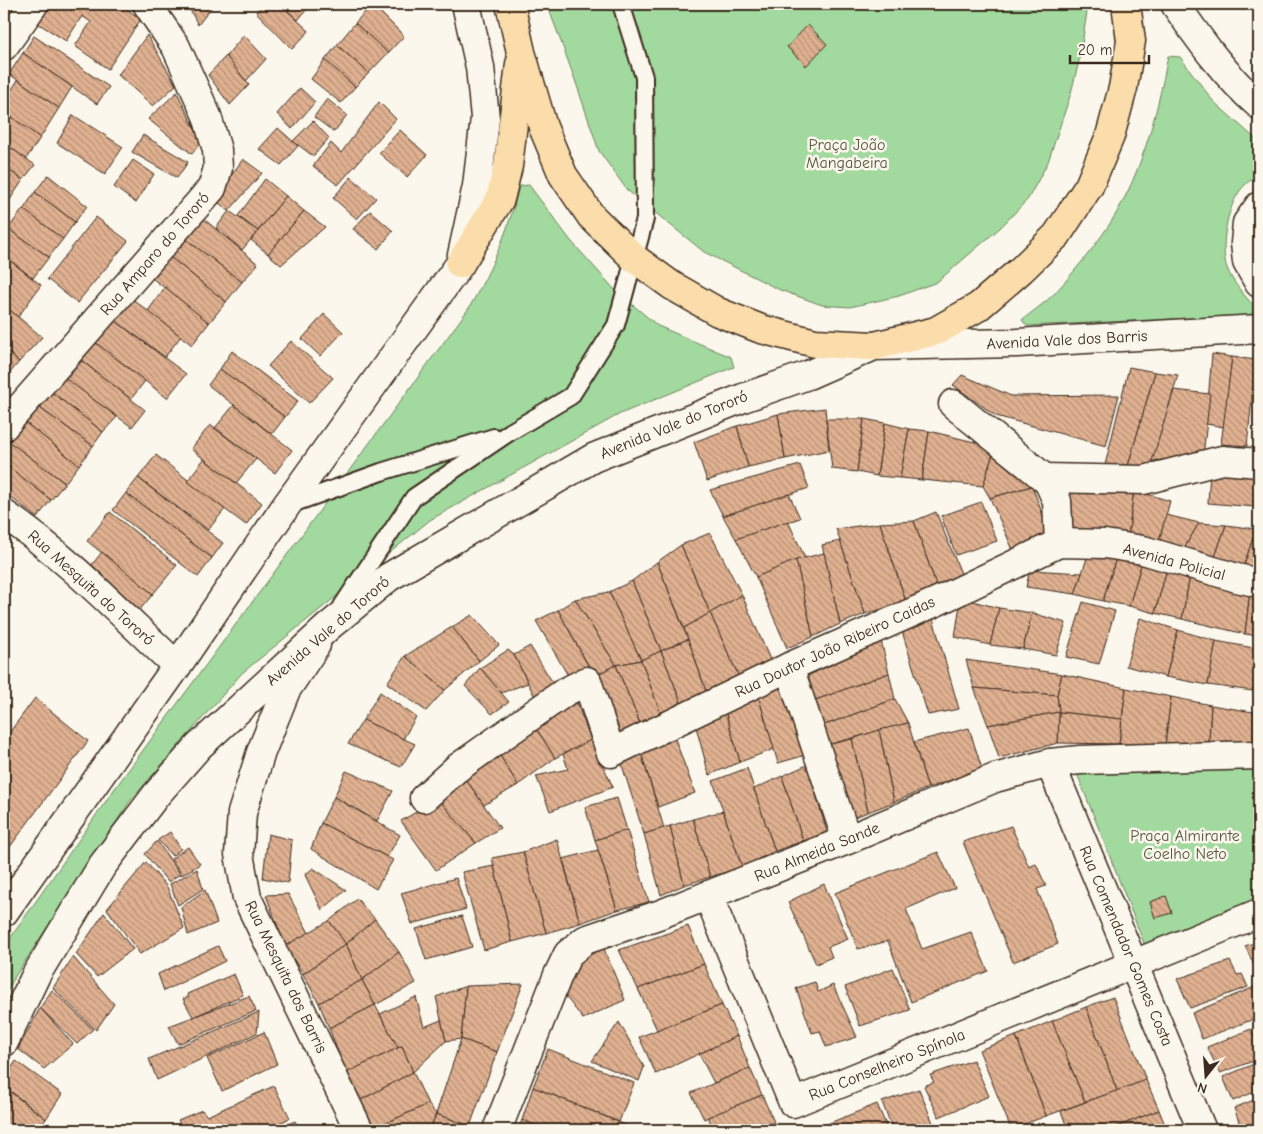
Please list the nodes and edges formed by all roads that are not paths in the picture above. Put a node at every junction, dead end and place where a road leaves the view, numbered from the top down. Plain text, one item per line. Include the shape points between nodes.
1 (34, 4) edge
2 (146, 4) edge
3 (466, 4) edge
4 (510, 4) edge
5 (621, 4) edge
6 (1126, 4) edge
7 (1175, 4) edge
8 (4, 46) edge
9 (521, 52) junction
10 (1259, 106) edge
11 (1259, 206) edge
12 (634, 258) junction
13 (460, 264) junction
14 (1259, 283) edge
15 (1259, 329) edge
16 (874, 346) junction
17 (953, 404) dead end
18 (4, 426) edge
19 (510, 432) junction
20 (1259, 463) edge
21 (1044, 478) junction
22 (286, 506) junction
23 (4, 514) edge
24 (1059, 543) junction
25 (1259, 583) edge
26 (328, 627) junction
27 (177, 666) junction
28 (789, 667) junction
29 (1259, 755) edge
30 (1050, 762) junction
31 (424, 798) dead end
32 (847, 840) junction
33 (708, 895) junction
34 (4, 912) edge
35 (1259, 913) edge
36 (1134, 965) junction
37 (4, 1042) edge
38 (359, 1130) edge
39 (497, 1130) edge
40 (1202, 1130) edge

1 - 8 street
2 - 18 street, Rua Amparo do Tororó via 176,47 207,116 217,150 218,168 212,188
3 - 13 street via 480,67 485,118 477,186
4 - 9 main road
5 - 12 lane via 644,77 645,219
6 - 16 main road via 1131,41 1110,136 1088,186 1057,235 978,307 936,331
7 - 10 street via 1216,59
9 - 12 main road via 543,127 563,175 591,216
9 - 13 main road via 508,166 500,199
11 - 14 street via 1247,223 1245,242 1247,262
12 - 16 main road via 671,285 718,312 760,329 815,343
12 - 19 lane via 616,325 571,396
13 - 22 street
15 - 16 street, Avenida Vale dos Barris via 1017,344
16 - 26 street, Avenida Vale do Tororó via 593,458 389,577
17 - 21 street
19 - 22 lane
19 - 26 lane via 414,496
20 - 21 street via 1222,460 1144,480
21 - 24 street via 1057,500
22 - 27 street
23 - 27 street, Rua Mesquita do Tororó via 84,580
24 - 25 street, Avenida Policial via 1105,544 1143,550
24 - 28 street, Rua Doutor João Ribeiro Caidas
26 - 37 street, Avenida Vale do Tororó via 199,746 156,795 102,866 36,975
26 - 38 street, Rua Mesquita dos Barris via 286,690 261,752 242,813 239,854 247,898
27 - 34 street
28 - 31 street, Rua Doutor João Ribeiro Caidas via 611,753 587,681 565,692 464,763
28 - 32 street
29 - 30 street, Rua Almeida Sande
30 - 32 street, Rua Almeida Sande via 995,778
30 - 36 street, Rua Comendador Gomes Costa
32 - 33 street, Rua Almeida Sande
33 - 36 street, Rua Conselheiro Spínola via 793,1103
33 - 39 street, Rua Almeida Sande via 585,940 568,954
35 - 36 street
36 - 40 street, Rua Comendador Gomes Costa

